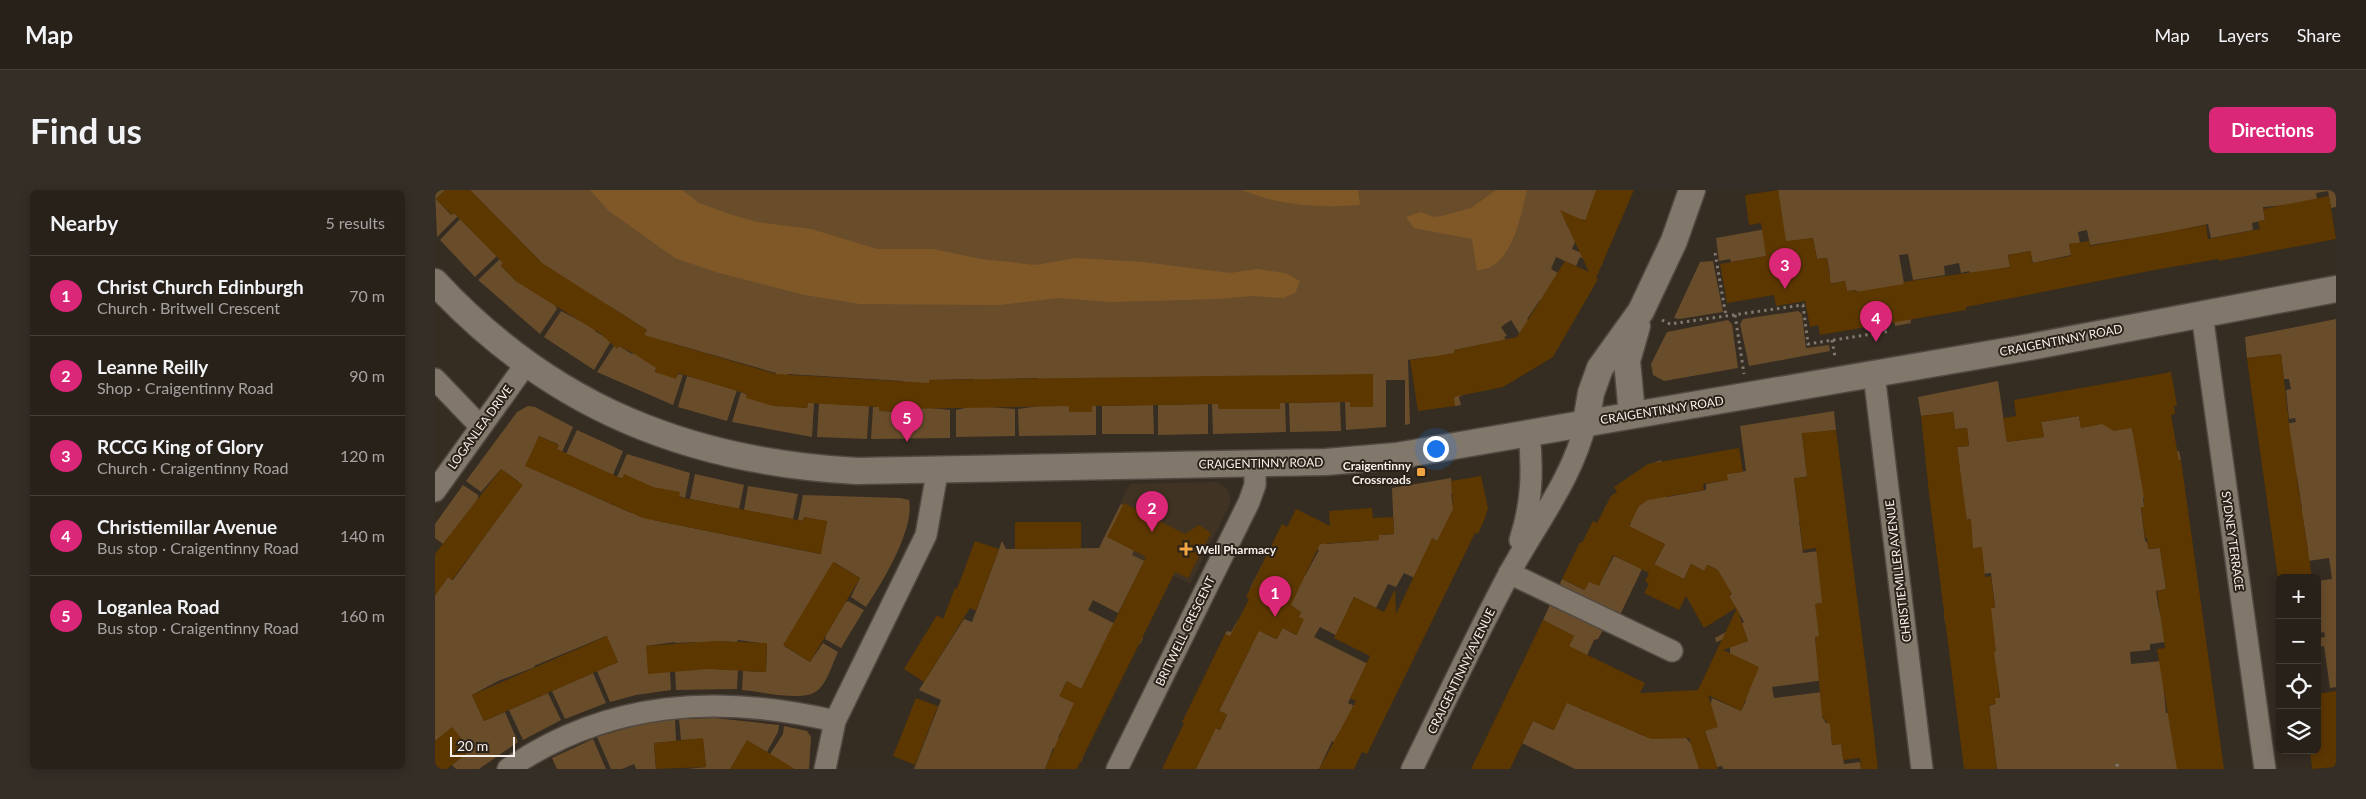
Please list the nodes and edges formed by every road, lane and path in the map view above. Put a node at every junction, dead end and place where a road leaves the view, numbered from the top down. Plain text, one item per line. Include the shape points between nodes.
1 (1692, 190) edge
2 (1715, 253) dead end
3 (435, 282) edge
4 (2336, 289) edge
5 (1641, 311) junction
6 (2202, 314) junction
7 (1735, 315) junction
8 (1726, 316) junction
9 (1891, 331) dead end
10 (526, 364) junction
11 (1874, 374) junction
12 (435, 379) edge
13 (1747, 396) junction
14 (1631, 414) junction
15 (1586, 422) junction
16 (480, 426) junction
17 (1529, 433) junction
18 (1255, 462) junction
19 (938, 468) junction
20 (435, 491) edge
21 (1509, 573) junction
22 (1672, 651) dead end
23 (835, 721) junction
24 (508, 769) edge
25 (825, 769) edge
26 (1117, 769) edge
27 (1412, 769) edge
28 (1922, 769) edge
29 (2265, 769) edge

1 - 5 street, CRAIGENTINNY AVENUE via 1674,241
2 - 8 path
3 - 10 street, CRAIGENTINNY ROAD
4 - 6 street, CRAIGENTINNY ROAD
5 - 8 path via 1670,324
5 - 14 street, CRAIGENTINNY AVENUE via 1627,361
5 - 15 street, CRAIGENTINNY AVENUE via 1600,368
6 - 11 street, CRAIGENTINNY ROAD
6 - 29 street, SYDNEY TERRACE
7 - 8 path
7 - 9 path via 1803,305 1808,344
7 - 13 path
10 - 16 street, LOGANLEA DRIVE
10 - 19 street, CRAIGENTINNY ROAD via 610,413 694,446 756,460 825,469 888,471
11 - 13 street, CRAIGENTINNY ROAD
11 - 28 street, CHRISTIEMILLER AVENUE
12 - 16 street
13 - 14 street, CRAIGENTINNY ROAD
14 - 15 street, CRAIGENTINNY ROAD
15 - 17 street, CRAIGENTINNY ROAD
15 - 21 street, CRAIGENTINNY AVENUE via 1580,448 1566,476
16 - 20 street, LOGANLEA DRIVE
17 - 18 street, CRAIGENTINNY ROAD via 1387,457 1326,462
17 - 21 street, CRAIGENTINNY AVENUE via 1532,487 1527,519
18 - 19 street, CRAIGENTINNY ROAD
18 - 26 street, BRITWELL CRESCENT via 1255,485 1249,502
19 - 23 street via 926,535
21 - 22 street
21 - 27 street, CRAIGENTINNY AVENUE
23 - 24 street via 744,707 699,705 660,709 609,720 574,732
23 - 25 street

